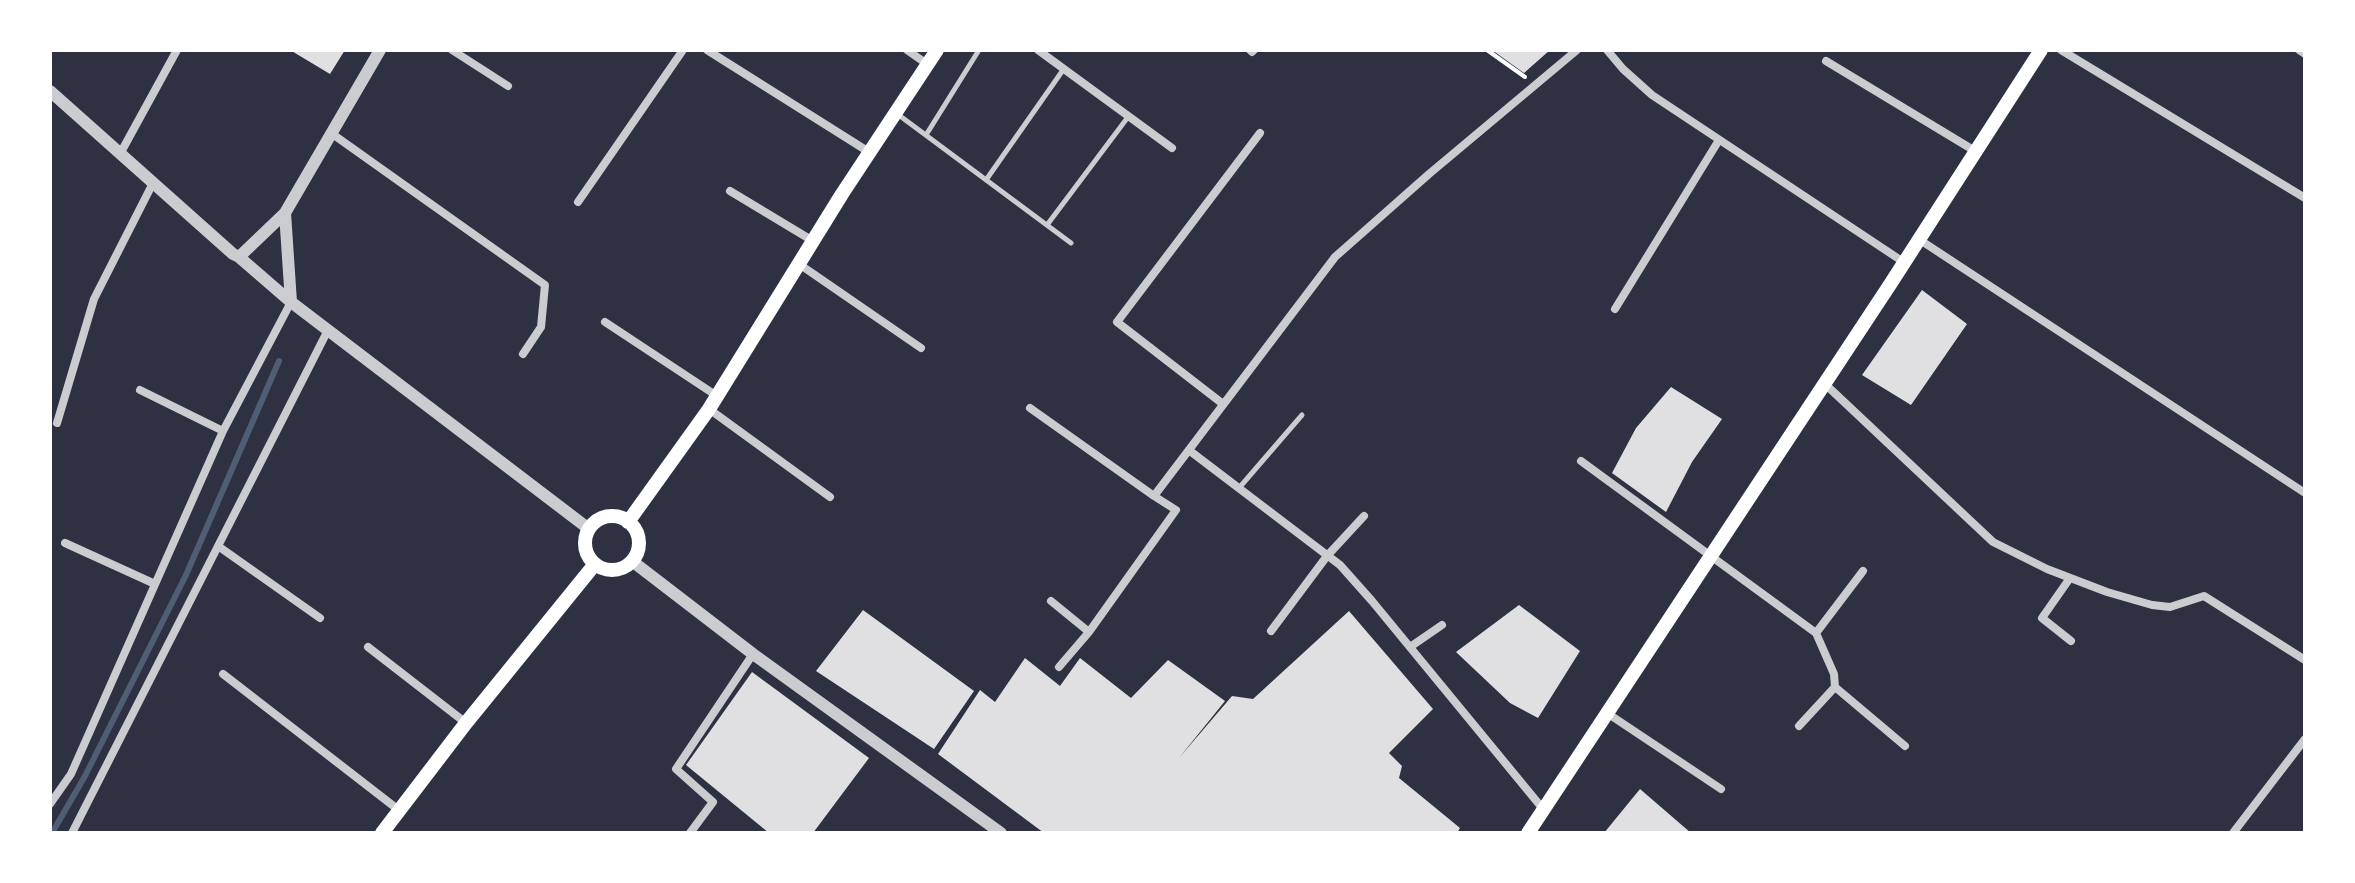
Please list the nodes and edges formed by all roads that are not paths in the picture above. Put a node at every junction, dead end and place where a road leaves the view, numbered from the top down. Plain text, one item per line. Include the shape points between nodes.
1 (177, 50) edge
2 (380, 50) edge
3 (452, 50) edge
4 (683, 50) edge
5 (707, 50) edge
6 (907, 50) edge
7 (937, 50) edge
8 (979, 50) edge
9 (1038, 50) edge
10 (1577, 50) edge
11 (1607, 50) edge
12 (2041, 50) edge
13 (2061, 50) edge
14 (2299, 50) edge
15 (2305, 54) edge
16 (1826, 61) dead end
17 (927, 64) junction
18 (1064, 69) junction
19 (508, 86) dead end
20 (50, 91) edge
21 (895, 112) junction
22 (1128, 116) junction
23 (331, 133) junction
24 (1260, 133) dead end
25 (926, 135) junction
26 (1719, 140) junction
27 (1172, 148) dead end
28 (1975, 151) junction
29 (869, 152) junction
30 (120, 154) junction
31 (986, 180) junction
32 (153, 183) junction
33 (730, 191) dead end
34 (2305, 198) edge
35 (578, 202) dead end
36 (285, 213) junction
37 (1047, 225) junction
38 (1920, 240) junction
39 (813, 241) junction
40 (1071, 243) dead end
41 (239, 257) junction
42 (1905, 263) junction
43 (799, 264) junction
44 (291, 302) junction
45 (1615, 309) dead end
46 (605, 322) dead end
47 (328, 330) junction
48 (921, 348) dead end
49 (523, 354) dead end
50 (1825, 384) junction
51 (140, 390) dead end
52 (713, 403) junction
53 (1223, 404) junction
54 (1030, 408) dead end
55 (1302, 415) dead end
56 (57, 423) dead end
57 (223, 431) junction
58 (1190, 451) junction
59 (1581, 461) dead end
60 (1239, 488) junction
61 (2305, 493) edge
62 (1154, 496) junction
63 (830, 497) dead end
64 (1364, 516) dead end
65 (628, 522) junction
66 (589, 529) junction
67 (65, 543) dead end
68 (218, 546) junction
69 (1327, 556) junction
70 (1711, 556) junction
71 (632, 561) junction
72 (595, 564) junction
73 (1863, 571) dead end
74 (2070, 578) junction
75 (155, 584) junction
76 (1051, 601) dead end
77 (320, 618) dead end
78 (1442, 625) dead end
79 (1271, 631) dead end
80 (1089, 632) junction
81 (1816, 633) junction
82 (2071, 641) dead end
83 (368, 647) dead end
84 (1410, 647) junction
85 (753, 654) junction
86 (2305, 660) edge
87 (1059, 667) dead end
88 (223, 674) dead end
89 (1835, 687) junction
90 (1607, 713) junction
91 (466, 723) junction
92 (1799, 726) dead end
93 (2305, 739) edge
94 (1905, 746) dead end
95 (1721, 789) dead end
96 (50, 804) edge
97 (1543, 809) junction
98 (400, 811) junction
99 (992, 830) edge
100 (72, 833) edge
101 (382, 833) edge
102 (690, 833) edge
103 (1528, 833) edge
104 (2233, 833) edge

1 - 30 street
2 - 23 street
3 - 19 street
4 - 35 street
5 - 29 street
6 - 17 street
7 - 17 main road
8 - 25 lane
9 - 18 street
10 - 53 street via 1335,257
11 - 26 street via 1652,95
12 - 28 main road
13 - 34 street
14 - 15 street
16 - 28 street
17 - 21 main road
18 - 22 street
18 - 31 lane
20 - 30 street
21 - 25 lane
21 - 29 main road
22 - 27 street
22 - 37 lane
23 - 36 street
23 - 49 street via 545,285 541,327
24 - 53 street via 1117,322
25 - 31 lane
26 - 42 street
26 - 45 street
28 - 38 main road
29 - 39 main road
30 - 32 street
31 - 37 lane
32 - 41 street
32 - 56 street via 94,299
33 - 39 street
36 - 41 street
36 - 44 street
37 - 40 lane
38 - 42 main road
38 - 61 street
39 - 43 main road
41 - 44 street
42 - 50 main road
43 - 48 street
43 - 52 main road
44 - 47 street
44 - 57 street
46 - 52 street
47 - 66 street
47 - 68 street
50 - 70 main road
50 - 74 street via 1993,542
51 - 57 street
52 - 63 street
52 - 65 main road
53 - 58 street
54 - 62 street
55 - 60 lane
57 - 75 street
58 - 60 street
58 - 62 street
59 - 70 street
60 - 69 street
62 - 80 street via 1176,510
64 - 69 street
65 - 66 main road via 611,516
65 - 71 main road via 639,541
66 - 72 main road via 585,548
67 - 75 street
68 - 77 street
68 - 100 street
69 - 79 street
69 - 84 street
70 - 81 street
70 - 90 main road
71 - 72 main road via 610,570
71 - 85 street
72 - 91 main road
73 - 81 street
74 - 82 street via 2042,618
74 - 86 street via 2152,605 2170,607 2204,596
75 - 96 street via 71,774
76 - 80 street
78 - 84 street
80 - 87 street
81 - 89 street
83 - 91 street
84 - 97 street
85 - 99 street
85 - 102 street via 676,769 713,802
88 - 98 street
89 - 92 street
89 - 94 street
90 - 95 street
90 - 97 main road
91 - 98 main road
93 - 104 street
97 - 103 main road
98 - 101 main road

